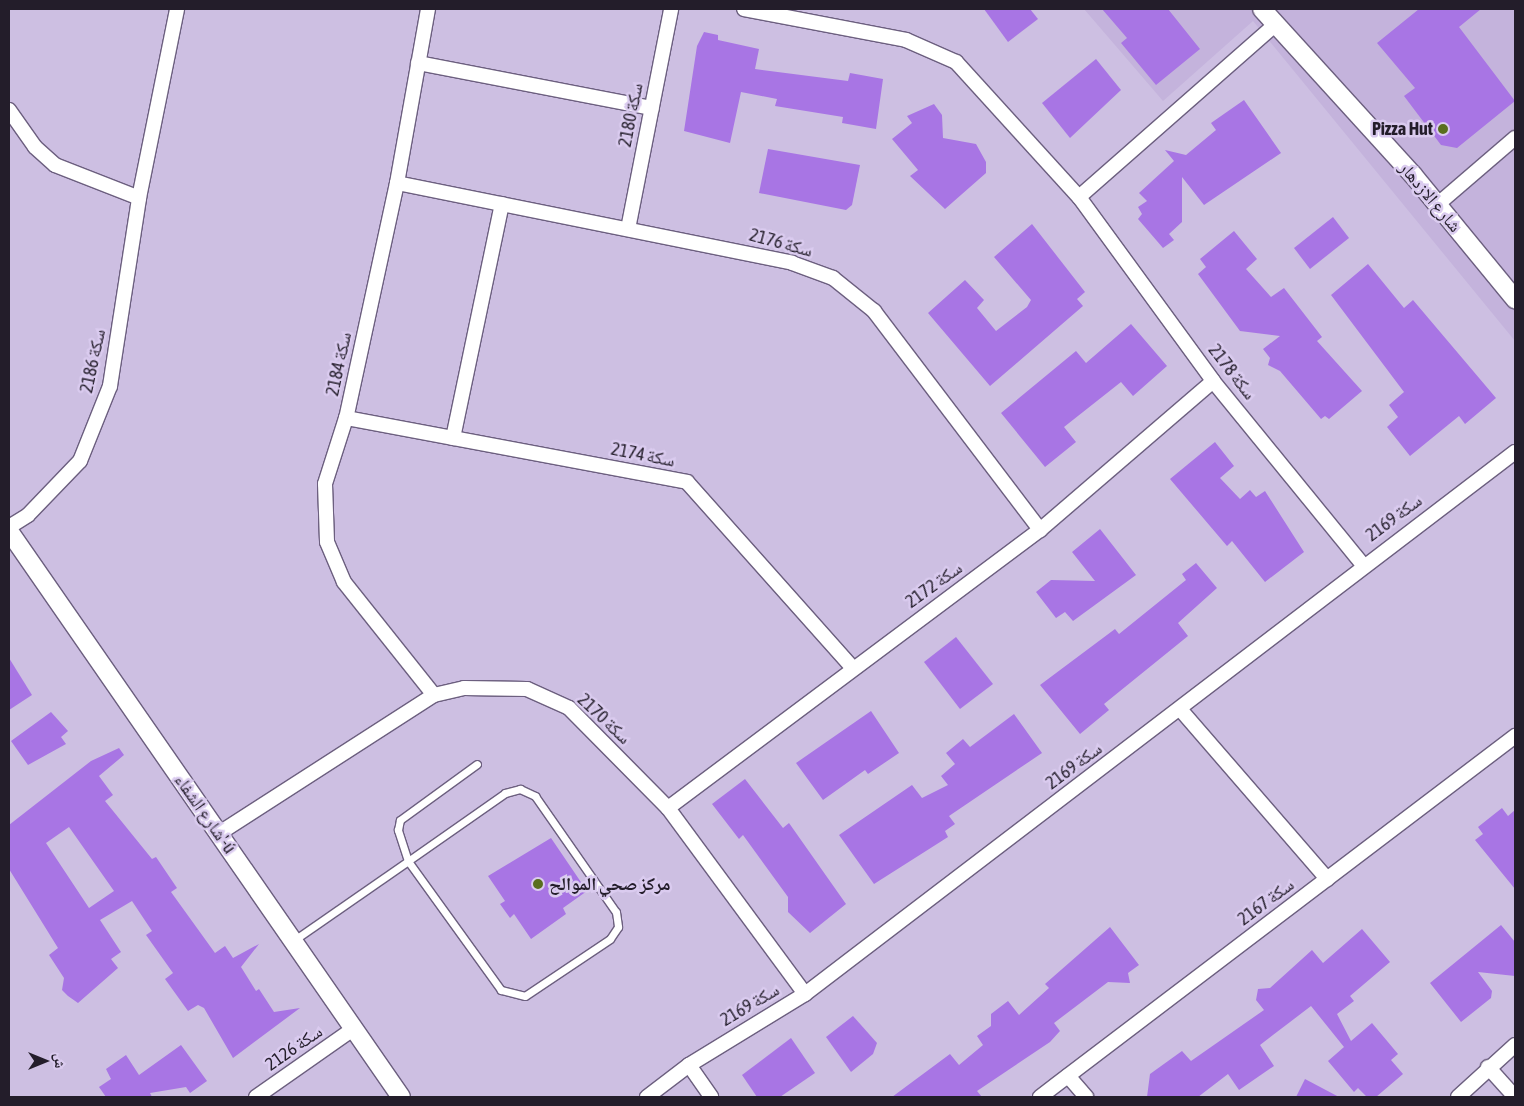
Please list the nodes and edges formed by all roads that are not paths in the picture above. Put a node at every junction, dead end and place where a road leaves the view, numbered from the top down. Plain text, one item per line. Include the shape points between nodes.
1 (177, 9) edge
2 (428, 9) edge
3 (671, 9) edge
4 (744, 9) edge
5 (1262, 9) edge
6 (1275, 25) junction
7 (418, 63) junction
8 (652, 108) junction
9 (9, 110) edge
10 (1515, 138) edge
11 (397, 183) junction
12 (1079, 197) junction
13 (139, 198) junction
14 (502, 204) junction
15 (1437, 204) junction
16 (628, 229) junction
17 (1515, 299) edge
18 (1213, 381) junction
19 (346, 418) junction
20 (454, 438) junction
21 (1515, 452) edge
22 (9, 529) edge
23 (1040, 530) junction
24 (1363, 565) junction
25 (853, 668) junction
26 (434, 696) junction
27 (1180, 709) junction
28 (1515, 736) edge
29 (477, 764) dead end
30 (668, 808) junction
31 (218, 834) junction
32 (408, 861) junction
33 (1327, 880) junction
34 (293, 941) junction
35 (805, 994) junction
36 (353, 1029) junction
37 (1515, 1045) edge
38 (688, 1065) junction
39 (1488, 1067) junction
40 (1068, 1076) junction
41 (256, 1097) edge
42 (401, 1097) edge
43 (647, 1097) edge
44 (711, 1097) edge
45 (1040, 1097) edge
46 (1086, 1097) edge
47 (1458, 1097) edge
48 (1515, 1097) edge

1 - 13 street, سكة 2186
2 - 7 street, سكة 2184
3 - 8 street, سكة 2180
4 - 12 street, سكة 2178 via 906,40 956,62
5 - 6 street, شارع الازدهار
6 - 12 street
6 - 15 street, شارع الازدهار
7 - 8 street
7 - 11 street, سكة 2184
8 - 16 street, سكة 2180
9 - 13 street via 35,148 55,165
10 - 15 street
11 - 14 street, سكة 2176
11 - 19 street, سكة 2184
12 - 18 street, سكة 2178
13 - 22 street, سكة 2186 via 110,386 80,461 28,515
14 - 16 street, سكة 2176
14 - 20 street
15 - 17 street, شارع الازدهار
16 - 23 street, سكة 2176 via 792,263 833,278 874,311
18 - 23 street, سكة 2172
18 - 24 street, سكة 2178
19 - 20 street, سكة 2174
19 - 26 street, سكة 2184 via 325,484 327,542 344,582
20 - 25 street, سكة 2174 via 687,482
21 - 24 street, سكة 2169
22 - 31 street, شارع الشفاء'-ú
23 - 25 street, سكة 2172
24 - 27 street, سكة 2169
25 - 30 street, سكة 2172
26 - 30 street, سكة 2170 via 464,688 527,689 569,708
26 - 31 street, سكة 2170
27 - 33 street
27 - 35 street, سكة 2169
28 - 33 street, سكة 2167
29 - 32 lane via 400,820 398,830
30 - 35 street, سكة 2170
31 - 34 street, شارع الشفاء'-ú
32 - 32 lane via 505,793 520,789 535,796 616,912 618,927 610,939 525,996 516,995 501,990
32 - 34 lane
33 - 40 street, سكة 2167
34 - 36 street, شارع الشفاء'-ú
35 - 38 street, سكة 2169
36 - 41 street, سكة 2126
36 - 42 street, شارع الشفاء'-ú
37 - 39 street
38 - 43 street, سكة 2169
38 - 44 street
39 - 47 street
39 - 48 street
40 - 45 street, سكة 2167
40 - 46 street

